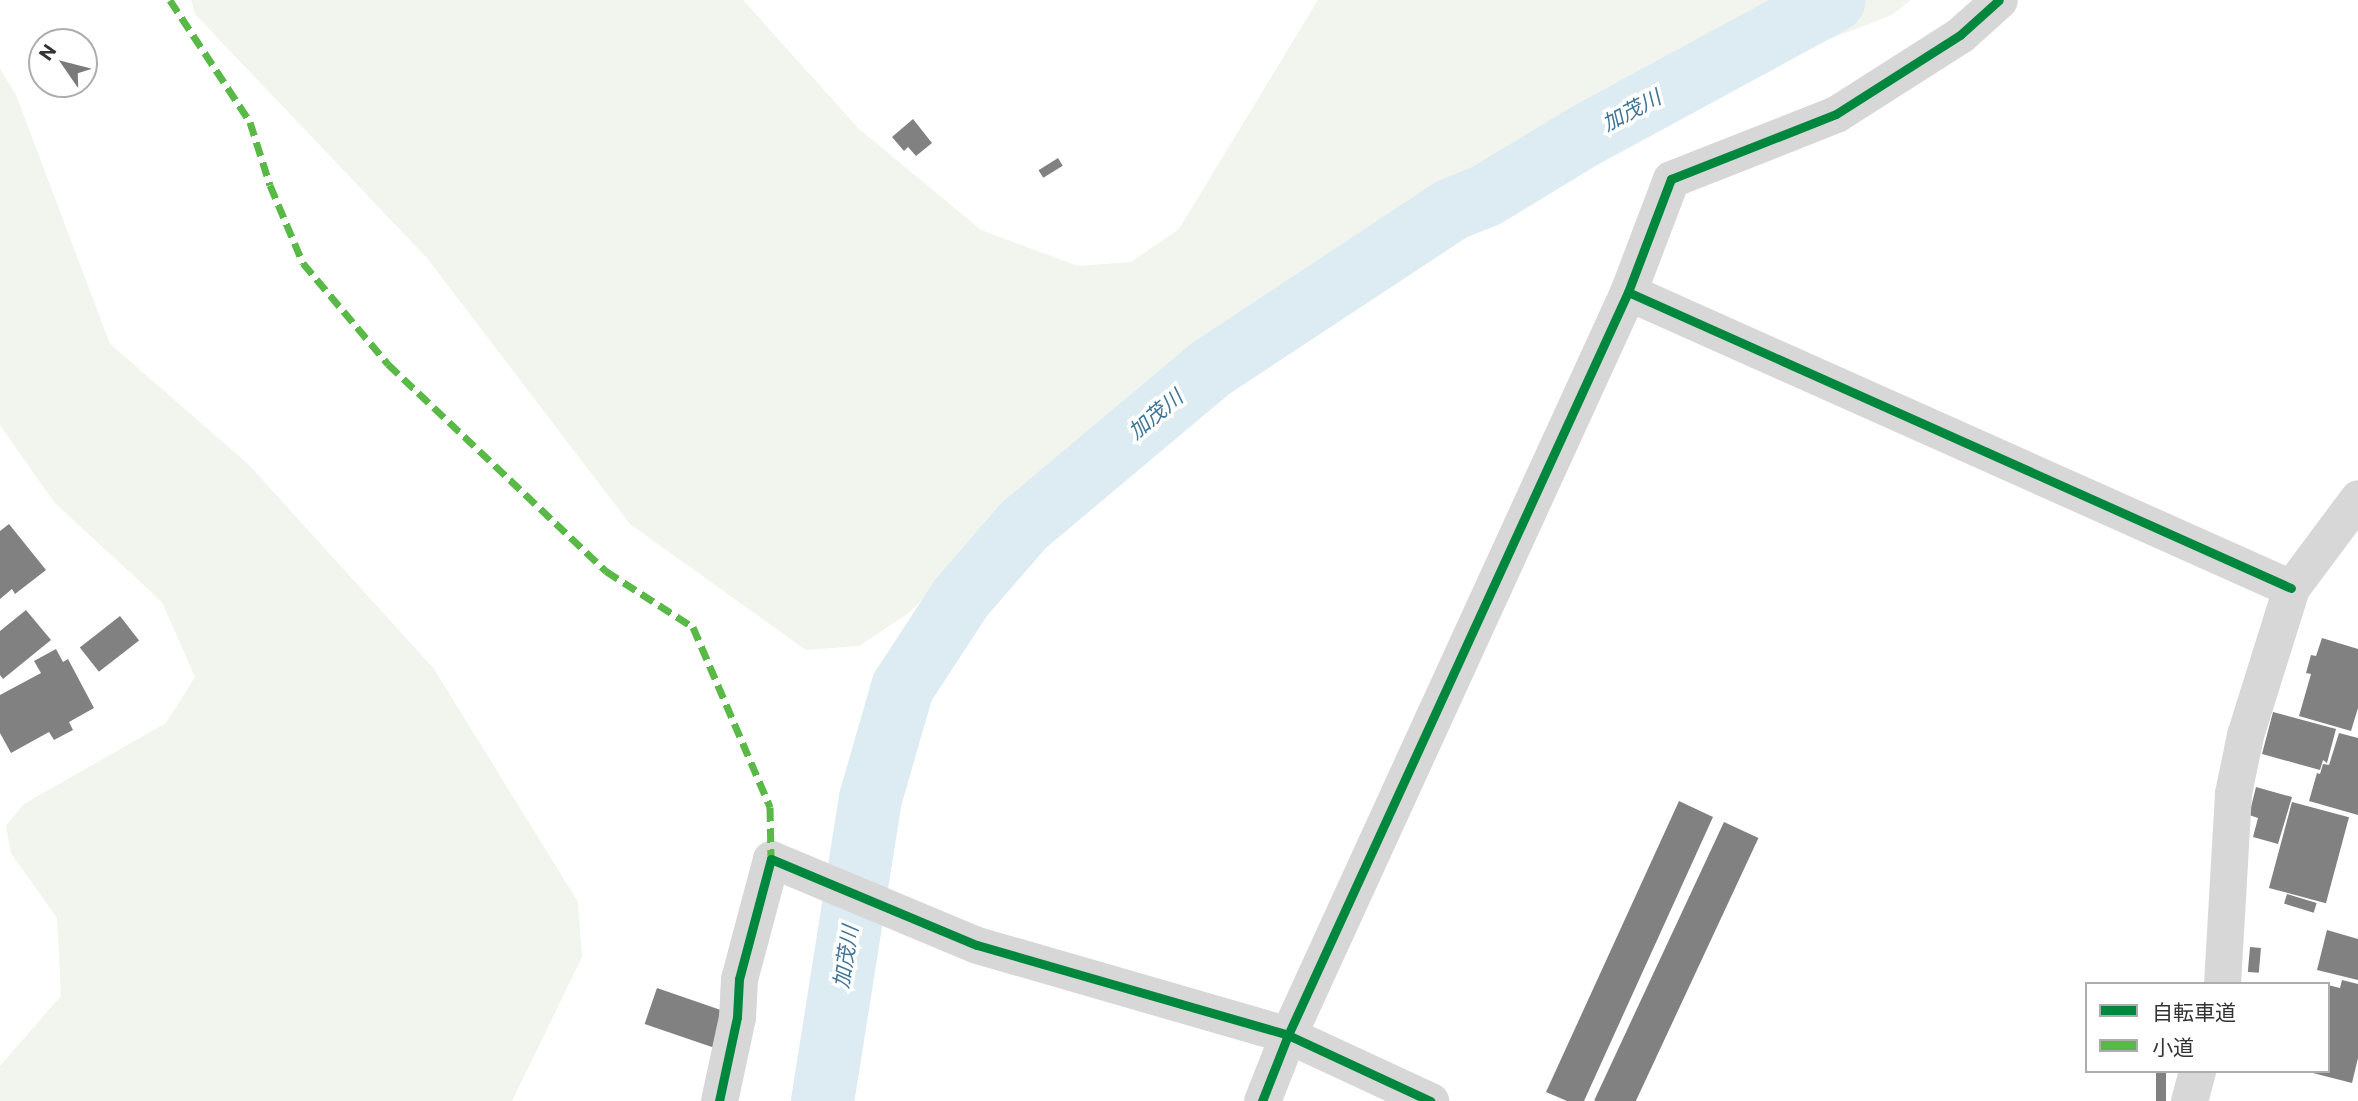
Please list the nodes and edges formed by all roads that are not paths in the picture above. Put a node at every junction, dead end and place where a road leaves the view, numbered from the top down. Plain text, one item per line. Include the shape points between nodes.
1 (1999, 0) edge
2 (1628, 292) junction
3 (2358, 498) edge
4 (2291, 588) junction
5 (2222, 982) edge
6 (1288, 1035) junction
7 (2196, 1073) edge
8 (719, 1101) edge
9 (1262, 1101) edge
10 (1430, 1101) edge
11 (2189, 1101) edge

1 - 2 street via 1959,35 1836,114 1671,179
2 - 4 street
2 - 6 street
3 - 4 street
4 - 5 street via 2245,736 2233,793
6 - 8 street via 977,946 771,859 739,979 737,1017
6 - 9 street
6 - 10 street
7 - 11 street

